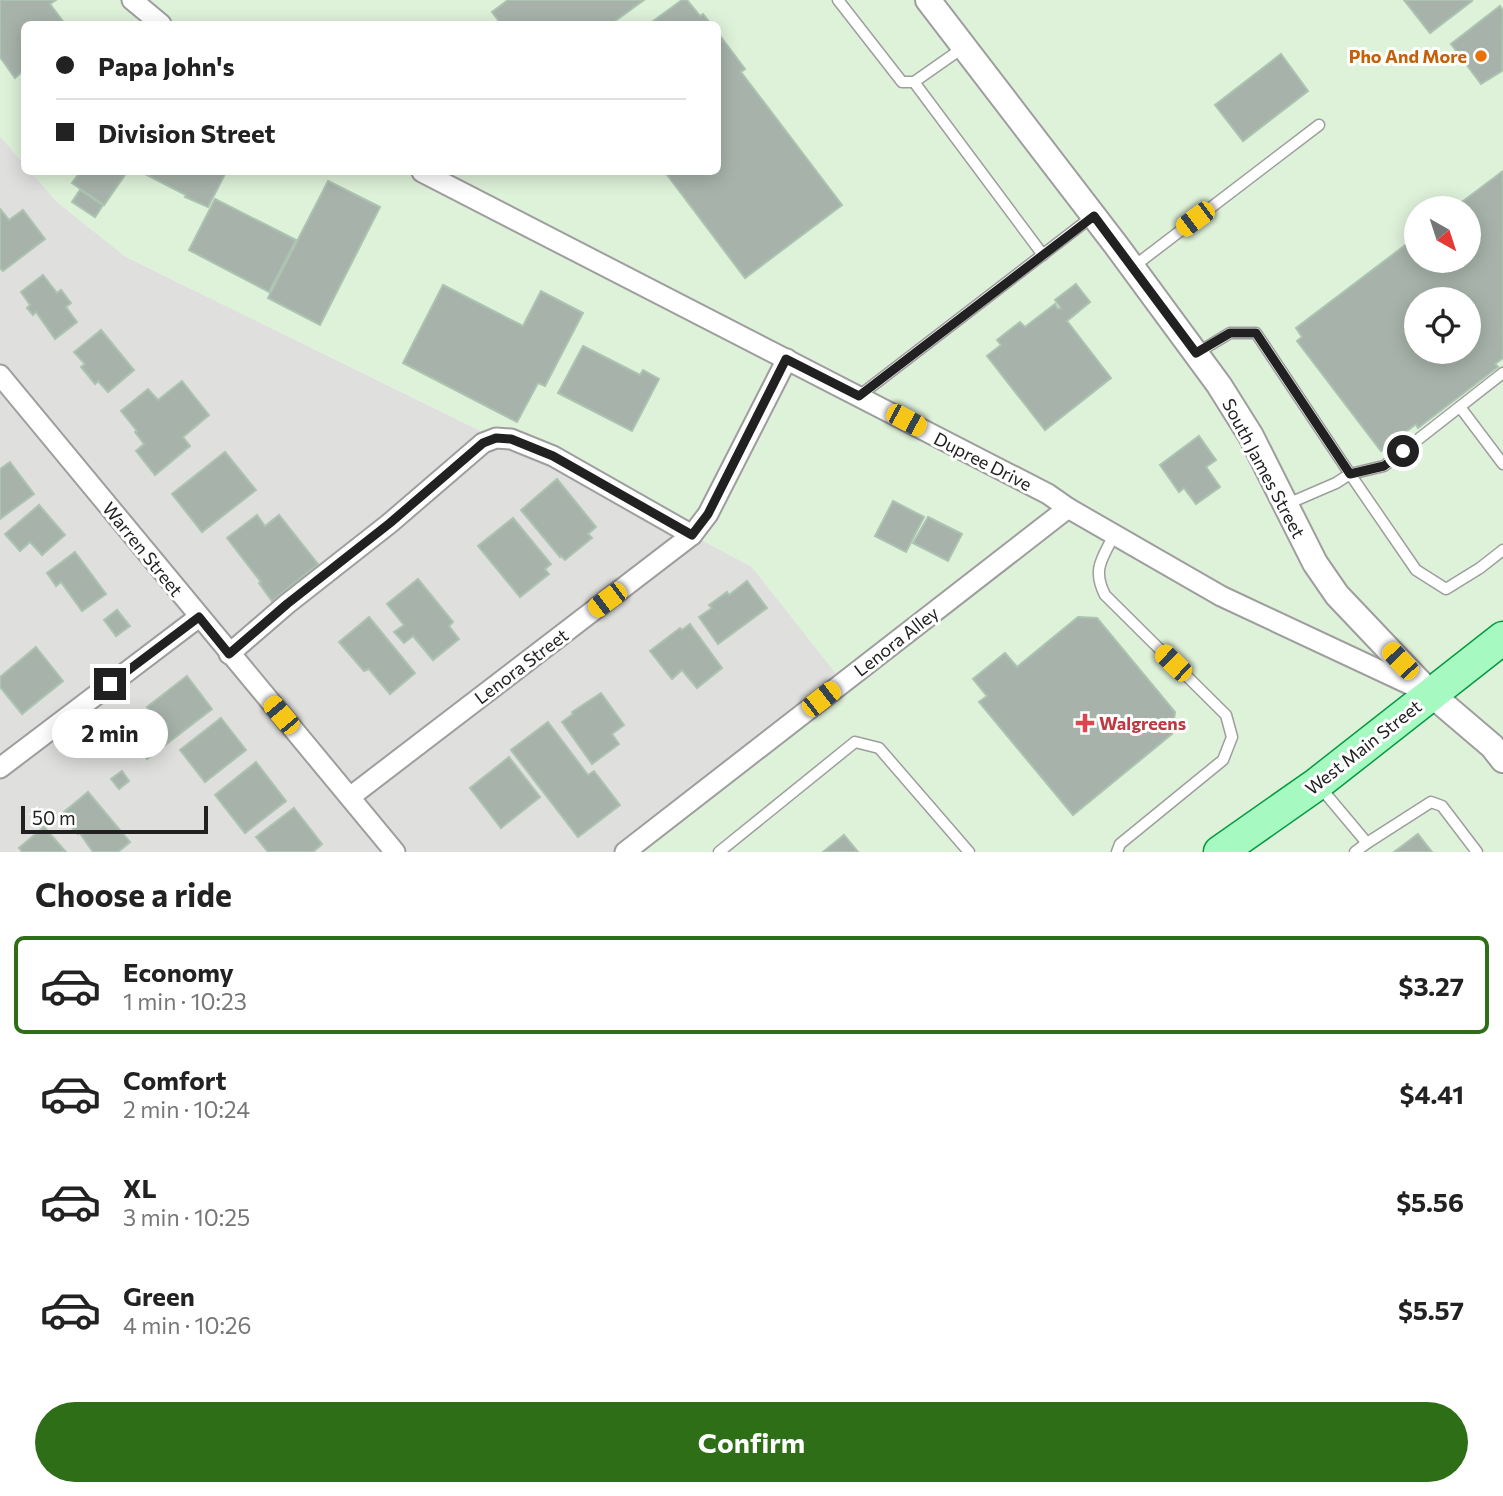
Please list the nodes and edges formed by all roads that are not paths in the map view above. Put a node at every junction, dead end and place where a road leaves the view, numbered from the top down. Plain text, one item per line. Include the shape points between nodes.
1 (132, 0) edge
2 (838, 0) edge
3 (928, 0) edge
4 (157, 21) edge
5 (964, 47) junction
6 (914, 82) junction
7 (1319, 125) dead end
8 (428, 175) edge
9 (1094, 216) junction
10 (1043, 255) junction
11 (1132, 267) junction
12 (1196, 353) junction
13 (786, 359) junction
14 (1503, 373) edge
15 (0, 375) edge
16 (859, 396) junction
17 (1460, 407) junction
18 (1503, 464) edge
19 (1350, 474) junction
20 (1285, 505) junction
21 (1068, 508) junction
22 (692, 535) junction
23 (1114, 535) junction
24 (1503, 550) edge
25 (199, 617) junction
26 (1503, 638) edge
27 (229, 654) junction
28 (1431, 694) junction
29 (1503, 760) edge
30 (0, 768) edge
31 (1317, 784) junction
32 (350, 797) junction
33 (1367, 843) junction
34 (395, 852) edge
35 (625, 852) edge
36 (719, 852) edge
37 (969, 852) edge
38 (1117, 852) edge
39 (1220, 852) edge
40 (1355, 852) edge
41 (1477, 852) edge

1 - 4 street
2 - 6 lane via 902,82
3 - 5 street, South James Street
5 - 6 lane
5 - 9 street, South James Street
6 - 10 lane
7 - 11 lane
8 - 13 street, Dupree Drive
9 - 10 lane
9 - 11 street, South James Street
10 - 16 lane
11 - 12 street, South James Street
12 - 19 lane via 1230,333 1256,333
12 - 20 street, South James Street via 1251,436
13 - 16 street, Dupree Drive
13 - 22 street, Lenora Street via 708,514
14 - 17 lane
15 - 25 street, Warren Street
16 - 21 street, Dupree Drive
17 - 18 lane
17 - 19 lane via 1384,466
19 - 20 lane
19 - 24 lane via 1416,570 1446,589
20 - 28 street, South James Street via 1337,595
21 - 23 street, Dupree Drive
21 - 35 street, Lenora Alley
22 - 27 street via 553,456 511,439 496,438 483,443
22 - 32 street, Lenora Street
23 - 28 street, Dupree Drive via 1221,596
23 - 38 lane via 1098,565 1098,582 1105,596 1226,715 1232,737 1223,760 1120,844
25 - 27 street, Warren Street
25 - 30 street
26 - 28 main road, West Main Street
27 - 32 street, Warren Street
28 - 29 street, South James Street
28 - 31 main road, West Main Street
31 - 33 lane
31 - 39 main road, West Main Street
32 - 34 street, Warren Street
33 - 40 lane
33 - 41 lane via 1425,803 1436,802
36 - 37 lane via 855,742 879,748

